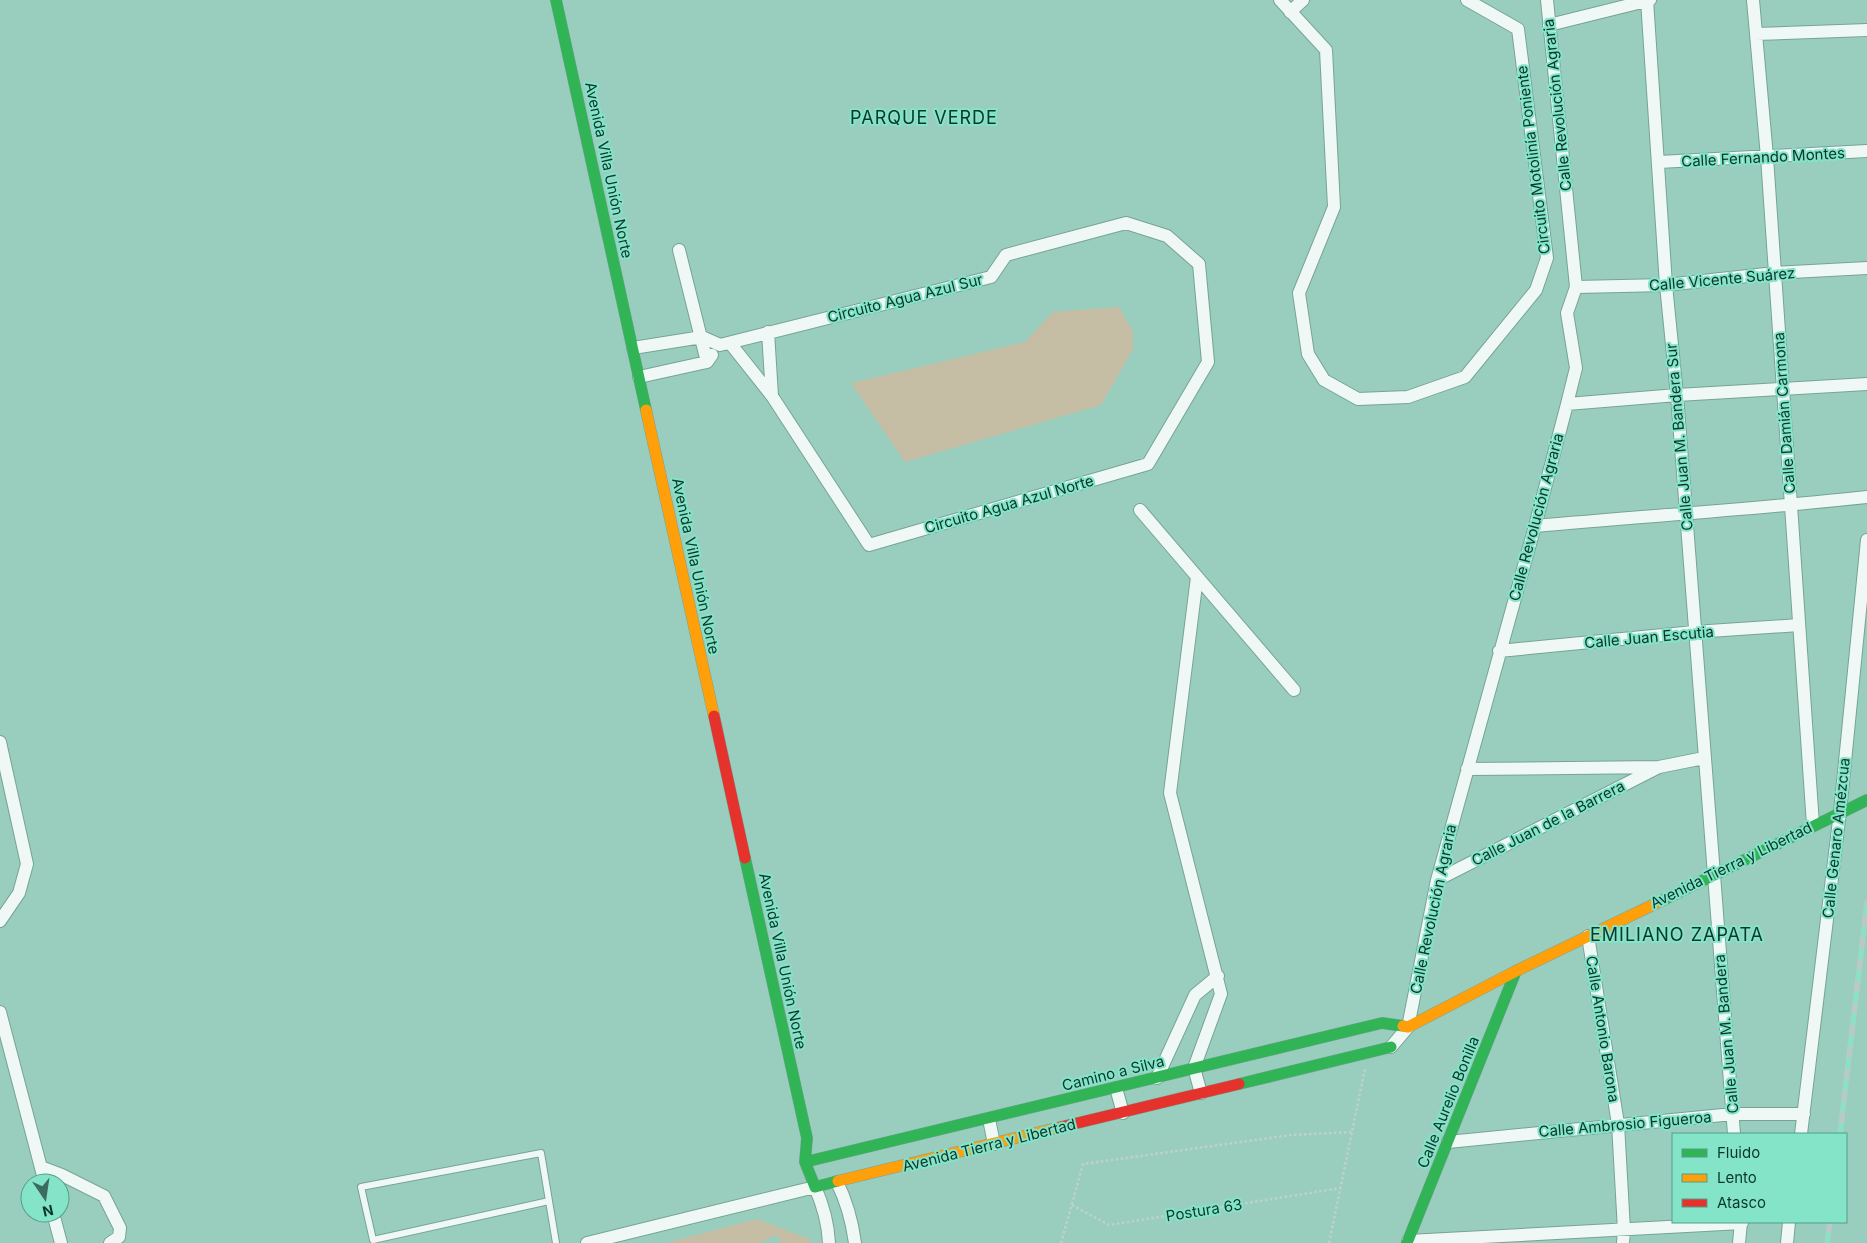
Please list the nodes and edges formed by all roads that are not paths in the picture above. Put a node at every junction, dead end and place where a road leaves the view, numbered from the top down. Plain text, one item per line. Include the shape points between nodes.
1 (556, 0) edge
2 (1280, 0) edge
3 (1303, 0) edge
4 (1468, 0) edge
5 (1547, 0) edge
6 (1648, 0) edge
7 (1753, 0) edge
8 (1290, 12) junction
9 (1549, 24) junction
10 (1867, 30) edge
11 (1756, 34) junction
12 (1867, 151) edge
13 (1767, 157) junction
14 (1659, 162) junction
15 (678, 250) dead end
16 (1867, 268) edge
17 (1775, 273) junction
18 (1666, 285) junction
19 (1576, 287) junction
20 (768, 332) junction
21 (702, 337) junction
22 (725, 344) junction
23 (633, 348) junction
24 (707, 362) junction
25 (639, 377) junction
26 (1867, 384) edge
27 (1782, 388) junction
28 (1677, 395) junction
29 (772, 396) junction
30 (1567, 404) junction
31 (1148, 464) joint
32 (1867, 497) edge
33 (1791, 505) junction
34 (1140, 510) dead end
35 (1686, 512) junction
36 (1535, 526) junction
37 (1867, 540) edge
38 (1197, 577) junction
39 (1799, 624) junction
40 (1694, 632) junction
41 (1499, 651) junction
42 (1294, 690) dead end
43 (0, 742) edge
44 (1704, 758) junction
45 (1659, 767) junction
46 (1467, 769) junction
47 (1867, 800) edge
48 (1840, 812) junction
49 (1813, 825) junction
50 (1713, 874) junction
51 (1437, 880) junction
52 (0, 920) edge
53 (1588, 936) junction
54 (1516, 971) junction
55 (1218, 976) junction
56 (0, 1012) edge
57 (1408, 1027) junction
58 (1391, 1047) joint
59 (1194, 1068) junction
60 (1157, 1078) junction
61 (1116, 1088) junction
62 (1202, 1093) junction
63 (1123, 1113) junction
64 (1733, 1114) junction
65 (1804, 1114) junction
66 (989, 1119) junction
67 (1618, 1124) junction
68 (1734, 1133) edge
69 (1801, 1133) edge
70 (807, 1138) junction
71 (1448, 1142) junction
72 (994, 1144) junction
73 (805, 1162) junction
74 (41, 1167) junction
75 (831, 1169) junction
76 (42, 1173) edge
77 (815, 1187) junction
78 (549, 1201) junction
79 (56, 1223) edge
80 (1734, 1223) edge
81 (1742, 1223) edge
82 (1789, 1223) edge
83 (1624, 1236) edge
84 (1408, 1242) edge
85 (61, 1243) edge
86 (110, 1243) edge
87 (556, 1243) edge
88 (587, 1243) edge
89 (829, 1243) edge
90 (855, 1243) edge
91 (1739, 1243) edge
92 (1787, 1243) edge

1 - 23 street, Avenida Villa Unión Norte
2 - 8 street
3 - 8 street
4 - 8 street, Circuito Motolinía Poniente via 1518,29 1547,258 1536,290 1465,377 1408,397 1358,399 1324,380 1308,354 1299,293 1334,207 1326,50
5 - 9 street, Calle Revolución Agraria
6 - 9 street
6 - 14 street, Calle Juan M. Bandera Sur
7 - 11 street, Calle Damián Carmona
9 - 19 street, Calle Revolución Agraria
10 - 11 street
11 - 13 street, Calle Damián Carmona
12 - 13 street, Calle Fernando Montes
13 - 14 street, Calle Fernando Montes
13 - 17 street, Calle Damián Carmona
14 - 18 street, Calle Juan M. Bandera Sur
15 - 21 street
16 - 17 street, Calle Vicente Suárez
17 - 18 street, Calle Vicente Suárez
17 - 27 street, Calle Damián Carmona
18 - 19 street, Calle Vicente Suárez
18 - 28 street, Calle Juan M. Bandera Sur
19 - 30 street, Calle Revolución Agraria via 1568,313 1576,368
20 - 22 street, Circuito Agua Azul Sur
20 - 29 street
20 - 31 street, Circuito Agua Azul Sur via 991,277 1006,255 1126,223 1167,236 1199,264 1208,362
21 - 22 street
21 - 23 street
21 - 24 street
22 - 24 street
22 - 29 street
23 - 25 street, Avenida Villa Unión Norte
24 - 25 street
25 - 70 street, Avenida Villa Unión Norte
26 - 27 street
27 - 28 street
27 - 33 street, Calle Damián Carmona
28 - 30 street
28 - 35 street, Calle Juan M. Bandera Sur
29 - 31 street, Circuito Agua Azul Norte via 870,545
30 - 36 street, Calle Revolución Agraria
32 - 33 street
33 - 35 street
33 - 39 street, Calle Damián Carmona
34 - 38 street
35 - 36 street
35 - 40 street, Calle Juan M. Bandera Sur
36 - 41 street, Calle Revolución Agraria
37 - 48 street, Calle Genaro Amézcua
38 - 42 street
38 - 55 street via 1170,793
39 - 40 street, Calle Juan Escutia
39 - 49 street, Calle Damián Carmona
40 - 41 street, Calle Juan Escutia
40 - 44 street, Calle Juan M. Bandera Sur
41 - 46 street, Calle Revolución Agraria
43 - 52 street via 27,864 19,893
44 - 45 street, Calle Juan de la Barrera
44 - 50 street, Calle Juan M. Bandera Sur
45 - 46 street, Calle Juan de la Barrera
45 - 51 street, Calle Juan de la Barrera
46 - 51 street, Calle Revolución Agraria
47 - 48 street, Avenida Tierra y Libertad
48 - 49 street, Avenida Tierra y Libertad
48 - 65 street, Calle Genaro Amézcua
49 - 50 street, Avenida Tierra y Libertad
50 - 53 street, Avenida Tierra y Libertad
50 - 64 street, Calle Juan M. Bandera
51 - 57 street, Calle Revolución Agraria
53 - 54 street, Avenida Tierra y Libertad
53 - 67 street, Calle Antonio Barona
54 - 57 street, Avenida Tierra y Libertad
54 - 71 street, Calle Aurelio Bonilla
55 - 59 street via 1221,994
55 - 60 street via 1195,996
56 - 74 street
57 - 58 street
57 - 59 street, Camino a Silva via 1382,1023
58 - 62 street, Avenida Tierra y Libertad
59 - 60 street, Camino a Silva
59 - 62 street
60 - 61 street, Camino a Silva
61 - 63 street
61 - 66 street, Camino a Silva
62 - 63 street, Avenida Tierra y Libertad
63 - 72 street, Avenida Tierra y Libertad
64 - 65 street, Calle Ambrosio Figueroa
64 - 67 street, Calle Ambrosio Figueroa
64 - 68 street, Calle Juan M. Bandera
65 - 69 street, Calle Genaro Amézcua
66 - 72 street
66 - 75 street, Camino a Silva
67 - 71 street, Calle Ambrosio Figueroa
67 - 83 street, Calle Antonio Barona
70 - 73 street, Avenida Villa Unión Norte
70 - 75 street
71 - 84 street, Calle Aurelio Bonilla
72 - 75 street, Avenida Tierra y Libertad
73 - 75 street
73 - 77 street, Avenida Villa Unión Norte
74 - 76 street
74 - 86 street via 104,1196 120,1228 119,1237
75 - 77 street, Avenida Tierra y Libertad
75 - 90 street via 845,1198
77 - 88 street, Avenida Tierra y Libertad
77 - 89 street via 823,1205
78 - 78 lane via 373,1240 361,1187 541,1153
78 - 87 lane
79 - 85 street
80 - 83 street
81 - 91 street
82 - 92 street
83 - 84 street

